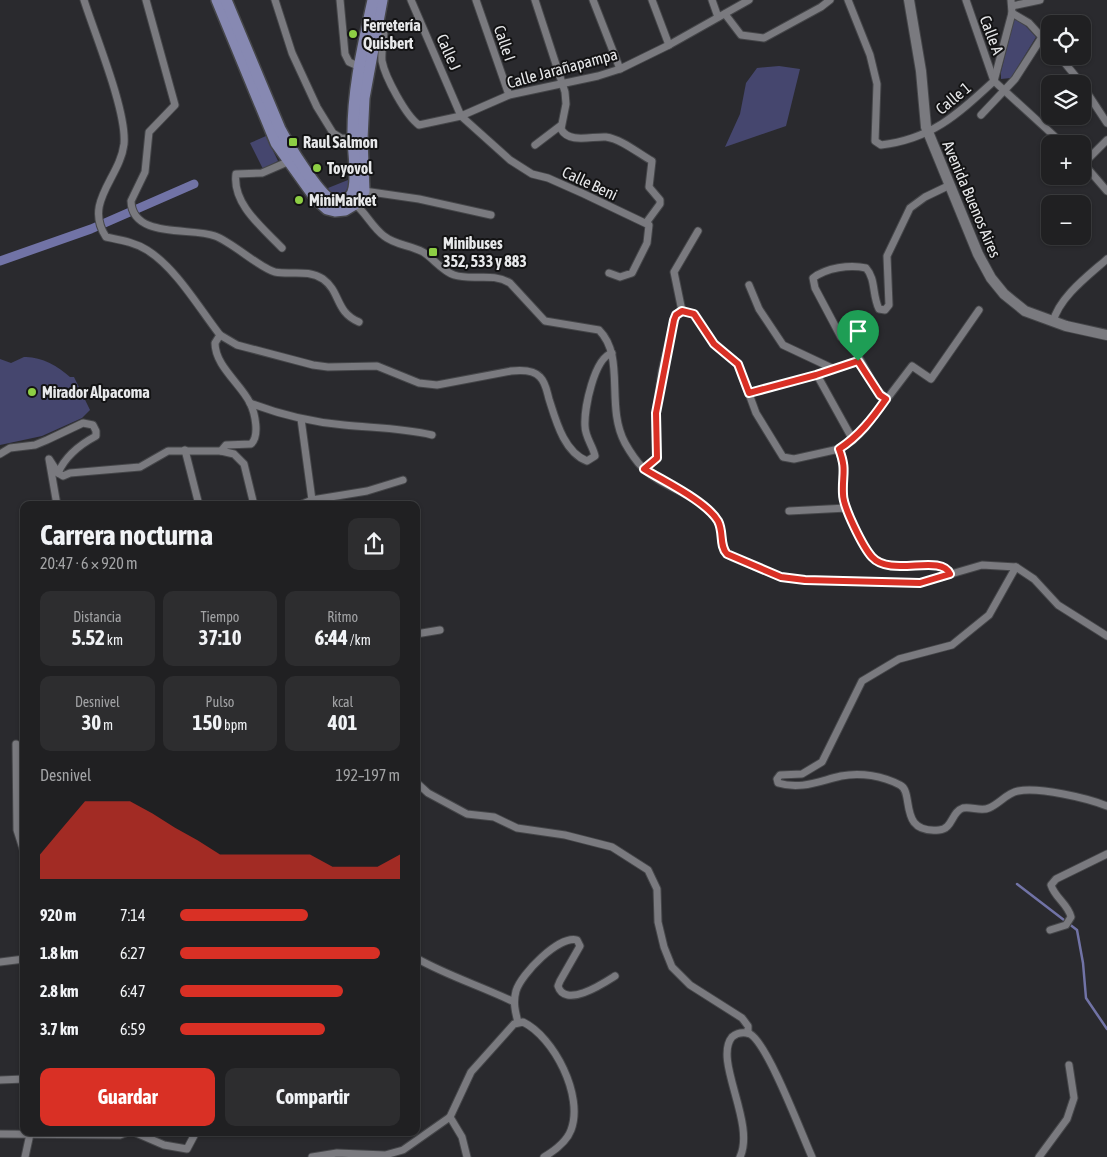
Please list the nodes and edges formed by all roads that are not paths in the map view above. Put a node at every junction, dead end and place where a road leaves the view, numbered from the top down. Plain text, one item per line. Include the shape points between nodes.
1 (84, 0) edge
2 (146, 0) edge
3 (217, 0) edge
4 (226, 0) edge
5 (275, 0) edge
6 (340, 0) edge
7 (373, 0) edge
8 (382, 0) edge
9 (410, 0) edge
10 (476, 0) edge
11 (535, 0) edge
12 (592, 0) edge
13 (652, 0) edge
14 (712, 0) edge
15 (749, 0) edge
16 (830, 0) edge
17 (848, 0) edge
18 (909, 0) edge
19 (966, 0) edge
20 (1040, 0) edge
21 (1012, 6) edge
22 (721, 16) junction
23 (372, 28) junction
24 (1041, 36) edge
25 (1041, 38) edge
26 (669, 45) junction
27 (1066, 65) edge
28 (364, 68) junction
29 (620, 69) junction
30 (1074, 75) edge
31 (994, 81) junction
32 (563, 84) junction
33 (1005, 90) junction
34 (508, 95) junction
35 (1091, 98) edge
36 (981, 115) dead end
37 (461, 116) junction
38 (1107, 123) edge
39 (560, 126) junction
40 (928, 134) junction
41 (1053, 135) edge
42 (357, 139) junction
43 (1107, 140) edge
44 (535, 145) dead end
45 (1091, 155) edge
46 (293, 159) junction
47 (1091, 172) edge
48 (950, 185) junction
49 (364, 191) junction
50 (1107, 191) edge
51 (352, 201) junction
52 (491, 215) dead end
53 (646, 222) junction
54 (698, 231) dead end
55 (282, 248) dead end
56 (1107, 259) edge
57 (609, 274) dead end
58 (749, 285) dead end
59 (979, 310) dead end
60 (682, 311) junction
61 (358, 322) dead end
62 (1054, 322) junction
63 (220, 335) junction
64 (1107, 335) edge
65 (612, 353) junction
66 (858, 361) junction
67 (834, 369) junction
68 (816, 375) junction
69 (749, 393) junction
70 (886, 399) junction
71 (250, 403) junction
72 (301, 419) junction
73 (432, 435) dead end
74 (853, 440) junction
75 (839, 449) junction
76 (185, 450) junction
77 (221, 451) junction
78 (0, 454) edge
79 (644, 469) junction
80 (58, 473) junction
81 (403, 480) dead end
82 (312, 500) joint
83 (56, 501) edge
84 (198, 501) edge
85 (253, 501) edge
86 (846, 508) junction
87 (789, 511) dead end
88 (1016, 567) junction
89 (950, 574) junction
90 (440, 630) dead end
91 (420, 633) edge
92 (1107, 636) edge
93 (16, 744) dead end
94 (420, 786) edge
95 (1107, 806) edge
96 (20, 839) edge
97 (1107, 854) edge
98 (1050, 930) dead end
99 (20, 960) edge
100 (420, 960) edge
101 (0, 962) edge
102 (615, 976) dead end
103 (514, 1002) junction
104 (518, 1022) junction
105 (748, 1033) junction
106 (1069, 1065) dead end
107 (20, 1079) edge
108 (0, 1080) edge
109 (450, 1117) junction
110 (0, 1134) edge
111 (20, 1134) edge
112 (30, 1136) edge
113 (143, 1136) edge
114 (194, 1136) edge
115 (25, 1157) edge
116 (312, 1157) edge
117 (467, 1157) edge
118 (544, 1157) edge
119 (740, 1157) edge
120 (812, 1157) edge
121 (1039, 1157) edge

1 - 63 street via 121,114 124,143 122,155 101,199 98,223 106,237 132,243 160,260
2 - 61 street via 175,104 149,132 144,172 133,193 131,207 135,215 140,221 164,230 217,236 274,272 300,272 322,278 329,284 344,313
3 - 46 main road via 276,143
4 - 46 main road
5 - 42 street via 292,53 317,107 333,133 341,138
6 - 28 street via 345,54 349,62
7 - 23 main road
8 - 23 main road
9 - 37 street, Calle J
10 - 34 street, Calle I
11 - 32 street
12 - 29 street
13 - 26 street
14 - 22 street
15 - 22 street, Calle Jarañapampa
16 - 22 street via 764,38 741,34
17 - 40 street, Calle 1 via 870,55 877,84 875,141 881,145 893,144
18 - 40 street, Avenida Buenos Aires
19 - 31 street, Calle A
20 - 21 street
21 - 24 street
21 - 31 street
22 - 26 street, Calle Jarañapampa
23 - 28 main road
23 - 37 street, Calle Jarañapampa via 382,27 384,30 382,61 406,114 418,126
25 - 33 street
26 - 29 street, Calle Jarañapampa
27 - 30 street
28 - 42 main road via 355,98
29 - 32 street, Calle Jarañapampa
31 - 33 street
31 - 40 street, Calle 1 via 955,117
32 - 34 street, Calle Jarañapampa
32 - 39 street via 566,104
33 - 36 street
33 - 41 street
34 - 37 street, Calle Jarañapampa
35 - 38 street
37 - 53 street, Calle Beni via 510,160 532,174 548,178
39 - 44 street
39 - 53 street via 567,136 608,138 652,161 649,187 660,204
40 - 48 street, Avenida Buenos Aires
42 - 49 main road
42 - 51 main road
43 - 45 street
46 - 51 main road via 316,199 327,209 340,211
46 - 55 street via 262,173 236,174 235,184 246,210
47 - 50 street
48 - 62 street, Avenida Buenos Aires via 991,278 1025,311
48 - 66 street via 910,208 887,256 889,305 885,310 876,303 872,279 866,268 838,269 813,278 841,337 854,349
49 - 51 main road
49 - 52 street
51 - 65 street via 382,235 424,253 448,272 496,277 510,283 545,321 599,330 610,344
53 - 57 street via 650,228 647,243 632,273 620,277
54 - 60 street via 674,272
56 - 62 street via 1059,308
58 - 67 street via 759,309 783,345
59 - 70 street via 931,379 912,366
60 - 69 street via 694,314 719,350 735,360
60 - 79 street via 674,320 662,371 656,413 657,458
62 - 64 street, Avenida Buenos Aires
63 - 65 street via 237,346 313,365 328,368 377,366 419,383 437,385 510,370 535,374 544,383 568,445 587,461 595,456 585,428 586,407 601,361
63 - 71 street via 215,343 217,353
65 - 79 street via 616,418 626,445
66 - 67 street
66 - 70 street
67 - 68 street
68 - 69 street
68 - 74 street
69 - 75 street via 756,413 783,457 794,459
70 - 74 street
71 - 72 street
71 - 77 street via 255,439 251,444 226,445
72 - 73 street via 400,428
72 - 82 street
74 - 75 street
75 - 86 street via 845,467 843,493
76 - 77 street
76 - 80 street via 168,451 140,467 63,476
76 - 84 street
77 - 85 street via 234,454 244,464
78 - 80 street via 10,448 35,445 83,423 93,425 96,436 83,442 65,460
79 - 89 street via 710,511 720,526 727,554 781,577 920,583
80 - 83 street via 49,459
81 - 82 street via 367,491
86 - 87 street
86 - 89 street via 870,555 878,562 888,566 941,565
88 - 89 street via 982,564
88 - 92 street via 1034,579 1058,606
88 - 95 street via 989,615 952,645 898,659 862,681 822,762 802,774 780,775 778,783 804,786 842,776 870,775 901,785 908,795 909,815 915,823 939,830 951,824 963,808 988,809 1017,791 1061,794
90 - 91 street
93 - 96 street via 17,830
94 - 105 street via 467,814 494,817 516,828 565,835 612,847 648,870 658,889 658,922 672,967 690,985 742,1018 748,1026
97 - 98 street via 1056,878 1051,885 1053,891 1071,917 1066,925
99 - 101 street
100 - 103 street
102 - 103 street via 581,993 568,995 562,992 558,986 560,980 580,946 577,940 566,939 529,971 517,988
103 - 104 street
104 - 109 street via 471,1072
104 - 118 street via 528,1024 550,1044 568,1078 571,1092 571,1132
105 - 119 street via 736,1034 727,1047 730,1077 745,1138
105 - 120 street via 764,1051
106 - 121 street via 1074,1098 1067,1119
107 - 108 street
109 - 116 street via 396,1154 337,1153
109 - 117 street via 462,1137
110 - 111 street
112 - 115 street
113 - 114 street via 164,1145 187,1149

